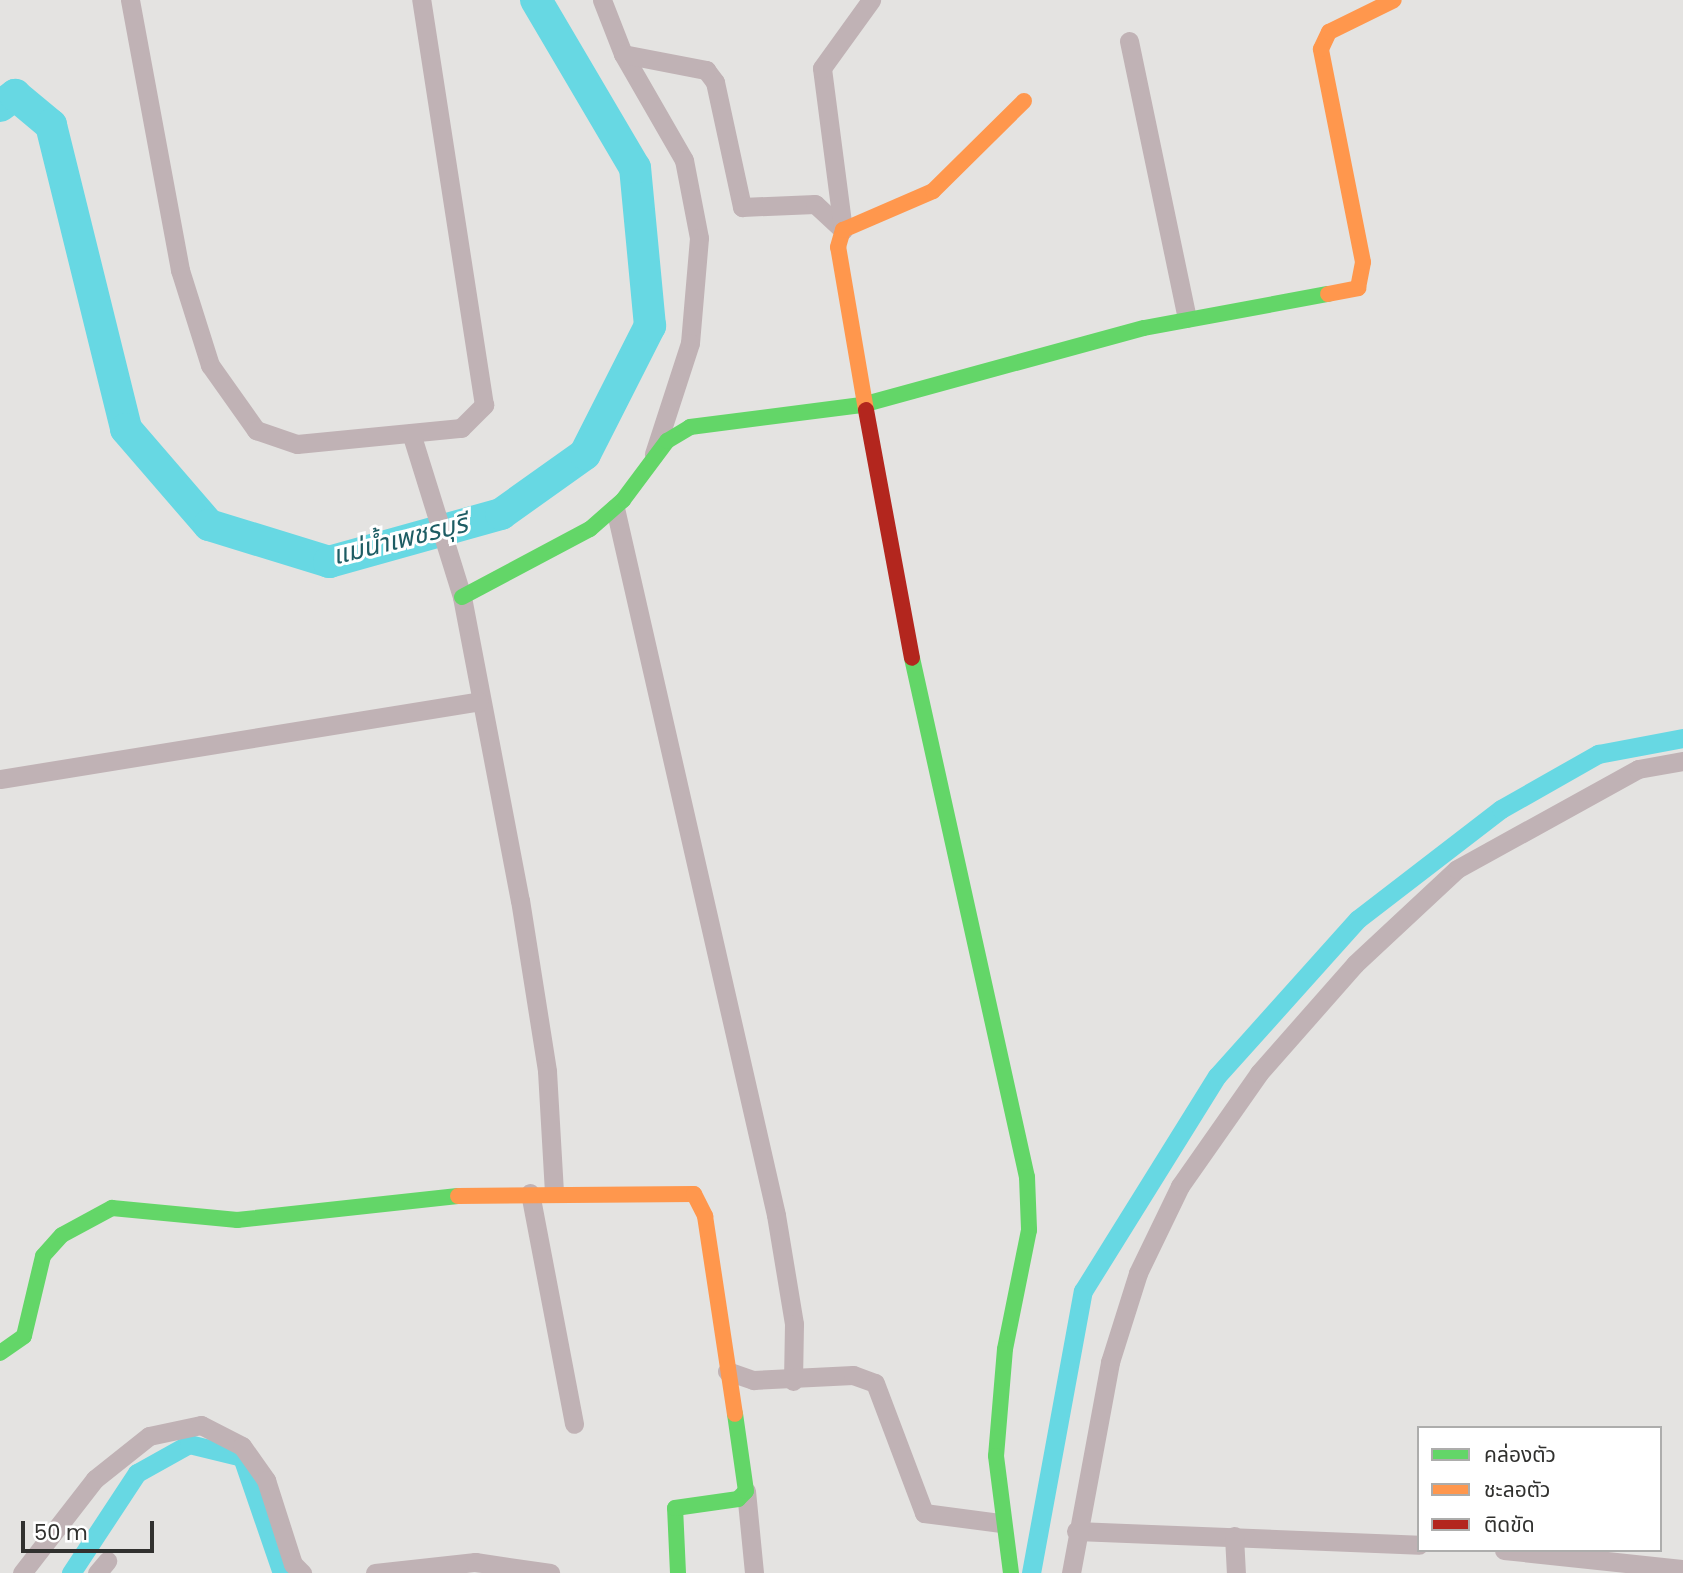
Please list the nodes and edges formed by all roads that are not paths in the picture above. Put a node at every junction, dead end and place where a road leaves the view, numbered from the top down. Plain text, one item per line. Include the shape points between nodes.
1 (130, 0) edge
2 (421, 0) edge
3 (602, 0) edge
4 (871, 0) edge
5 (1394, 0) edge
6 (1129, 41) dead end
7 (624, 54) junction
8 (1024, 101) dead end
9 (843, 230) junction
10 (1187, 318) junction
11 (862, 405) junction
12 (411, 433) junction
13 (653, 457) junction
14 (615, 508) junction
15 (462, 597) junction
16 (479, 701) junction
17 (1683, 761) edge
18 (0, 779) edge
19 (554, 1192) junction
20 (530, 1193) junction
21 (0, 1353) edge
22 (727, 1371) junction
23 (793, 1381) junction
24 (574, 1424) dead end
25 (746, 1491) junction
26 (1001, 1523) junction
27 (1076, 1531) junction
28 (1234, 1536) junction
29 (1417, 1545) edge
30 (1523, 1552) edge
31 (1683, 1569) edge
32 (22, 1573) edge
33 (302, 1573) edge
34 (375, 1573) edge
35 (550, 1573) edge
36 (678, 1573) edge
37 (754, 1573) edge
38 (1012, 1573) edge
39 (1071, 1573) edge
40 (1236, 1573) edge

1 - 12 street via 180,270 227,397 256,430 284,443
2 - 12 street via 485,395 482,412 468,426
3 - 7 street
4 - 9 street via 822,68
5 - 10 street via 1329,32 1321,49 1363,262 1358,288
6 - 10 street
7 - 9 street via 706,70 715,82 742,207 815,204
7 - 13 street via 684,160 699,238 690,343
8 - 9 street via 933,191
9 - 11 street via 839,258
10 - 11 street
11 - 13 street via 690,427
11 - 26 street via 894,579 1027,1177 1029,1230 998,1420
12 - 15 street
13 - 14 street
14 - 15 street via 558,549
14 - 23 street via 776,1215 794,1324
15 - 16 street
16 - 18 street
16 - 19 street via 539,1005
17 - 27 street via 1638,769 1457,869 1355,964 1259,1073 1180,1186 1139,1273 1110,1362
19 - 20 street
19 - 22 street via 694,1194 705,1216
20 - 21 street via 417,1196 237,1220 112,1208 62,1235 43,1256 24,1336
20 - 24 street
22 - 23 street via 753,1380
22 - 25 street
23 - 26 street via 853,1375 875,1383 924,1513
25 - 36 street via 738,1499 676,1508
25 - 37 street
26 - 38 street
27 - 28 street
27 - 39 street
28 - 29 street
28 - 40 street
30 - 31 street
32 - 33 street via 95,1479 149,1436 201,1425 242,1446 266,1480 293,1564
34 - 35 street via 475,1562

